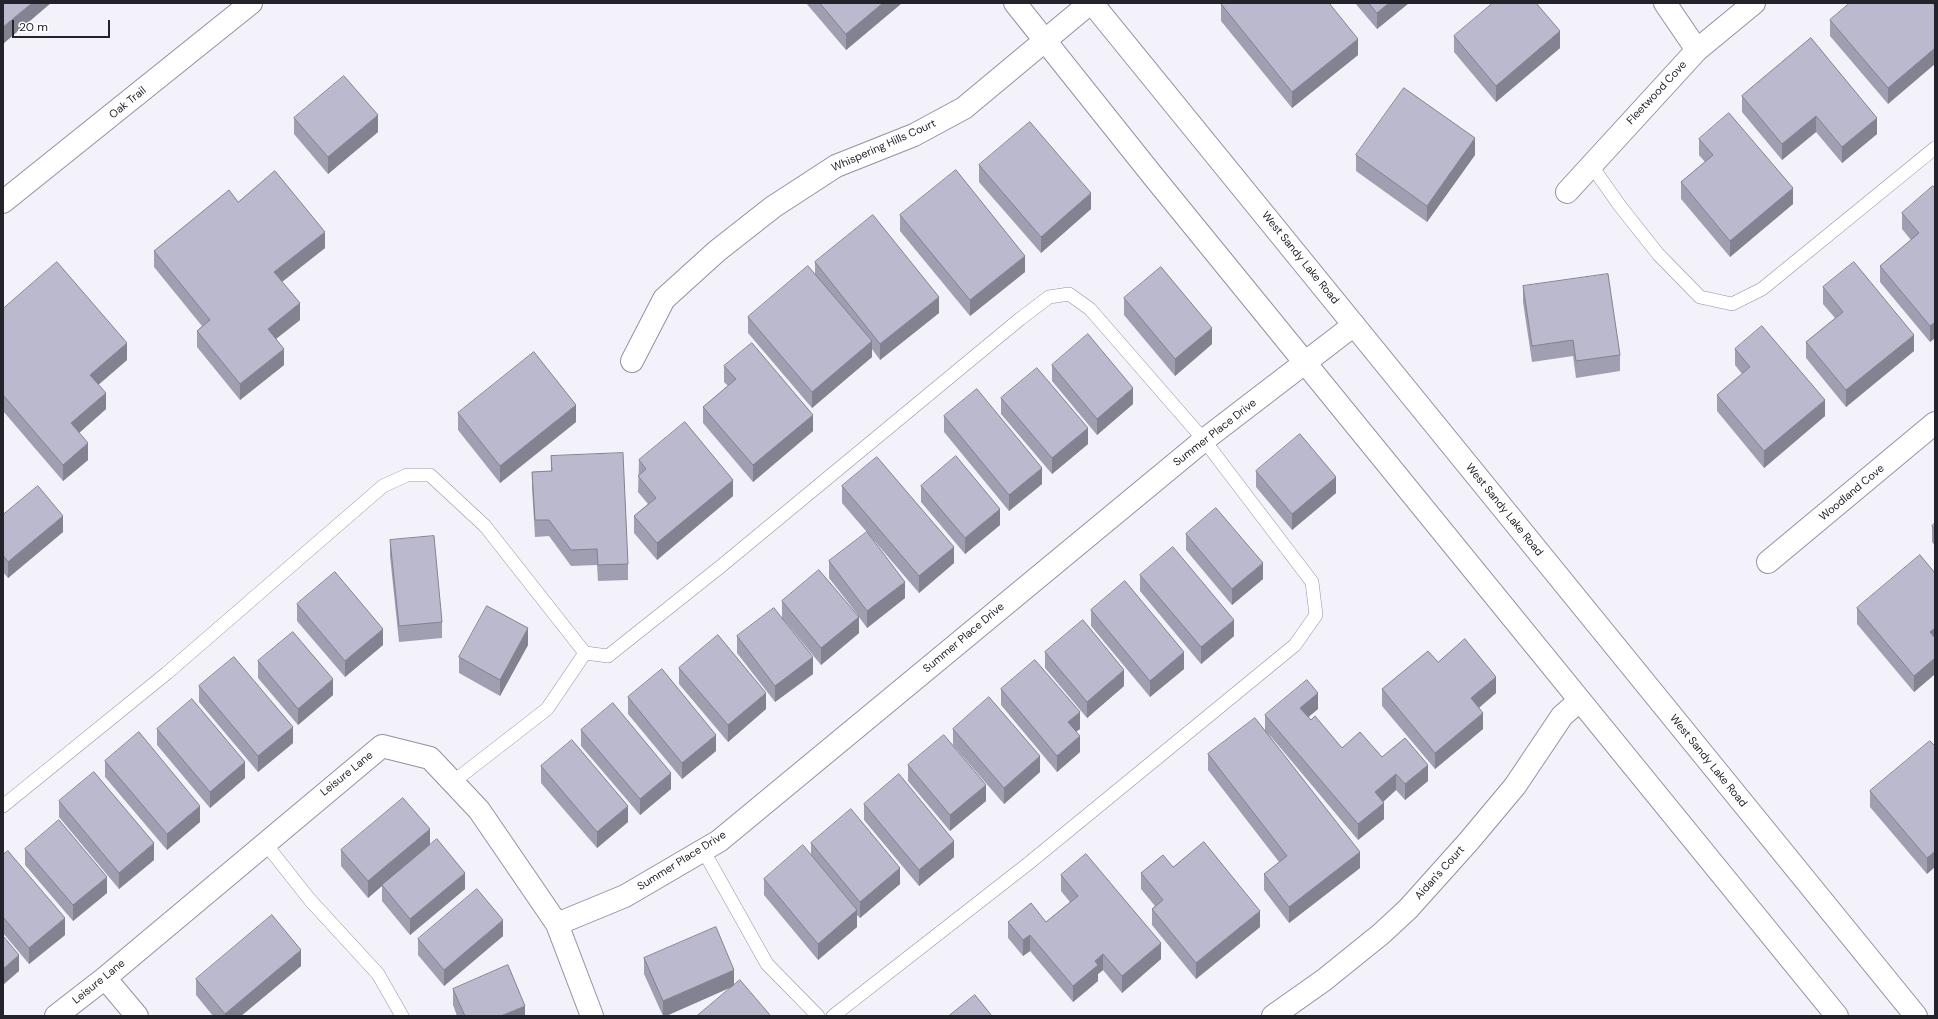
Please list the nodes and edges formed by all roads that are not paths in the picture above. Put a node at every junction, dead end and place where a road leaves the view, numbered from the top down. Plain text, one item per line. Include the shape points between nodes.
1 (251, 3) edge
2 (1015, 3) edge
3 (1091, 3) edge
4 (1665, 3) edge
5 (1754, 3) edge
6 (1045, 40) junction
7 (1697, 50) junction
8 (1935, 148) edge
9 (1591, 165) junction
10 (1567, 192) dead end
11 (3, 202) edge
12 (1354, 325) junction
13 (632, 361) dead end
14 (1306, 362) junction
15 (1935, 423) edge
16 (1204, 440) junction
17 (1768, 562) dead end
18 (585, 652) junction
19 (1579, 701) junction
20 (453, 782) junction
21 (3, 806) edge
22 (265, 843) junction
23 (703, 850) junction
24 (557, 924) junction
25 (105, 978) junction
26 (56, 1016) edge
27 (137, 1016) edge
28 (402, 1016) edge
29 (592, 1016) edge
30 (818, 1016) edge
31 (833, 1016) edge
32 (1273, 1016) edge
33 (1837, 1016) edge
34 (1916, 1016) edge

1 - 11 street, Oak Trail
2 - 6 street
3 - 6 street, Whispering Hills Court
3 - 12 street, West Sandy Lake Road
4 - 7 street
5 - 7 street, Fleetwood Cove
6 - 13 street, Whispering Hills Court via 964,108 914,134 836,166 773,207 717,251 664,299
6 - 14 street
7 - 9 street, Fleetwood Cove
8 - 9 lane via 1762,289 1732,304 1700,297 1658,254
9 - 10 street, Fleetwood Cove
12 - 14 street, Summer Place Drive
12 - 34 street, West Sandy Lake Road
14 - 16 street, Summer Place Drive
14 - 19 street
15 - 17 street, Woodland Cove
16 - 18 lane via 1090,309 1069,294 1049,297 608,656
16 - 23 street, Summer Place Drive via 719,841
16 - 31 lane via 1312,582 1316,615 1295,645 1029,863
18 - 20 lane via 547,709
18 - 21 lane via 485,526 430,475 407,475 383,486 167,673
19 - 32 street, Aidan's Court via 1562,716 1510,792 1408,909 1324,980
19 - 33 street
20 - 22 street, Leisure Lane via 430,758 382,746
20 - 24 street, Leisure Lane via 479,810
22 - 25 street, Leisure Lane
22 - 28 lane via 310,900 378,974
23 - 24 street, Summer Place Drive via 625,896
23 - 30 lane via 767,964
24 - 29 street, Leisure Lane
25 - 26 street, Leisure Lane
25 - 27 street

